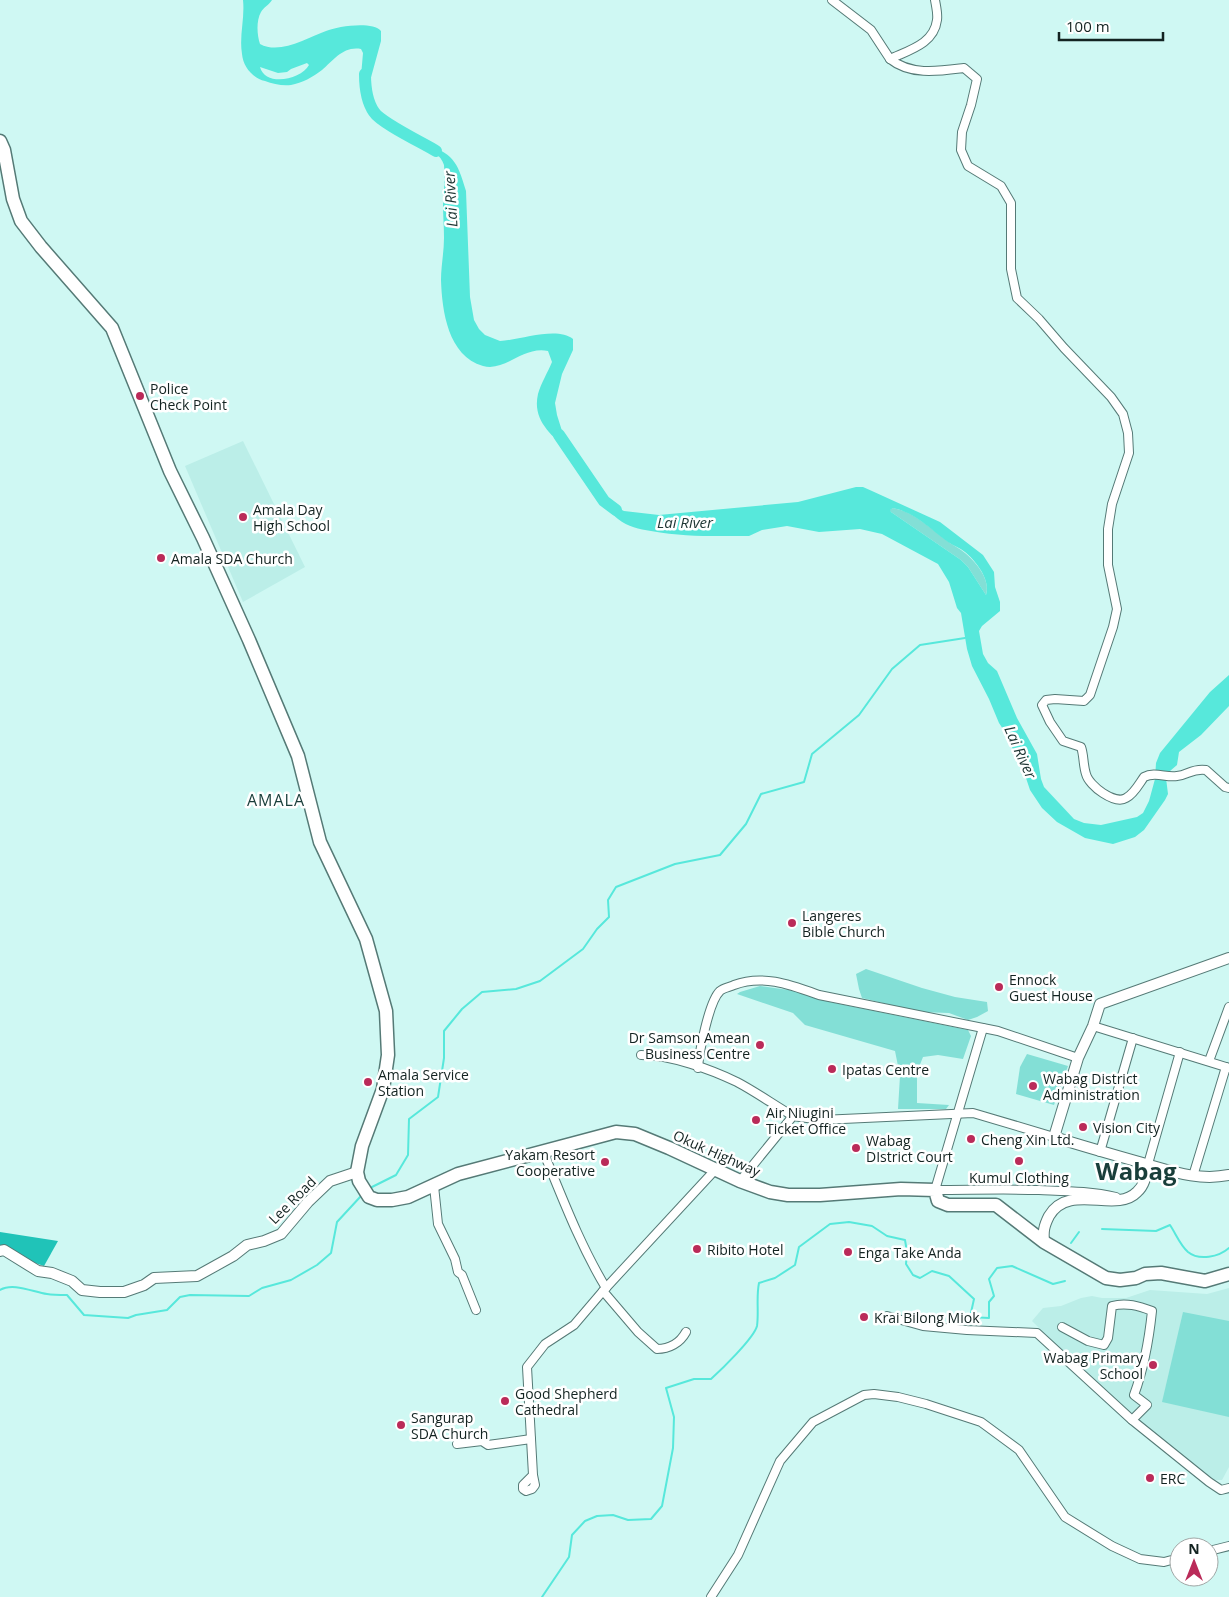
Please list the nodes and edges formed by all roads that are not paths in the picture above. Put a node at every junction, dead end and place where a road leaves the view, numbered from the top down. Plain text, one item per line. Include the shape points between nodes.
1 (832, 0) edge
2 (935, 0) edge
3 (890, 59) junction
4 (0, 141) edge
5 (1229, 788) edge
6 (1229, 958) edge
7 (1229, 1006) edge
8 (1093, 1026) junction
9 (983, 1028) junction
10 (1133, 1038) junction
11 (1180, 1052) junction
12 (641, 1055) dead end
13 (1078, 1058) junction
14 (1209, 1061) junction
15 (1227, 1067) edge
16 (698, 1068) junction
17 (956, 1114) junction
18 (793, 1116) junction
19 (1054, 1137) junction
20 (543, 1151) junction
21 (1100, 1152) junction
22 (1148, 1164) junction
23 (714, 1170) junction
24 (1229, 1175) edge
25 (358, 1176) junction
26 (1193, 1176) junction
27 (740, 1182) junction
28 (434, 1186) junction
29 (935, 1190) junction
30 (1124, 1199) junction
31 (1044, 1242) junction
32 (0, 1251) edge
33 (1229, 1274) edge
34 (605, 1289) junction
35 (476, 1310) dead end
36 (887, 1316) dead end
37 (1062, 1327) dead end
38 (686, 1332) dead end
39 (1132, 1420) junction
40 (531, 1439) junction
41 (457, 1444) dead end
42 (533, 1475) dead end
43 (1229, 1488) edge
44 (1169, 1561) edge
45 (710, 1597) edge

1 - 3 street via 871,30
2 - 3 street via 937,20 933,33 926,42
3 - 5 street via 906,70 964,68 977,79 962,132 961,150 968,166 1001,186 1011,203 1011,269 1017,298 1111,397 1123,414 1128,432 1129,452 1112,504 1108,529 1108,565 1117,609 1113,627 1090,695 1084,701 1055,699 1046,700 1042,705 1063,740 1081,747 1091,783 1116,799 1124,799 1132,793 1144,777 1153,774 1178,776 1193,770 1206,770
4 - 25 main road via 21,221 40,248 112,328 170,471 249,640 298,756 320,842 366,939 386,1011 388,1055 383,1088 362,1146
6 - 8 street via 1106,1001 1100,1004
7 - 14 street
8 - 10 street
8 - 13 street
9 - 13 street
9 - 16 street via 819,996 775,982 740,983 720,990 713,1002
9 - 17 street
10 - 11 street
10 - 21 street
11 - 14 street
11 - 22 street
12 - 16 street via 655,1055
13 - 19 street
14 - 15 street
15 - 26 street
16 - 18 street via 737,1082
17 - 18 street via 822,1120
17 - 19 street via 973,1113
17 - 29 street
18 - 27 street
19 - 21 street
20 - 23 main road, Okuk Highway via 616,1132 635,1134
20 - 28 main road, Okuk Highway via 458,1174
20 - 34 street
21 - 22 street
22 - 26 street
22 - 30 street via 1143,1184 1136,1194
23 - 27 main road, Okuk Highway
23 - 34 street
24 - 26 street via 1216,1178
25 - 28 main road, Okuk Highway via 369,1197 378,1200 408,1197
25 - 32 street, Lee Road via 330,1181 281,1234 247,1244 233,1256 197,1276 154,1278 124,1292 82,1290 72,1281 38,1270 4,1250
27 - 29 main road, Okuk Highway via 788,1195
28 - 35 street via 438,1224
29 - 30 street via 1060,1191 1098,1193
29 - 31 main road via 938,1200 948,1205 996,1205
30 - 31 street via 1063,1202 1052,1212 1043,1228
31 - 33 main road via 1106,1278 1120,1280 1161,1273 1205,1281
34 - 38 street via 638,1332 657,1349 666,1349
34 - 40 street via 574,1325 545,1344 528,1367
36 - 39 street via 967,1330 1037,1333
37 - 39 street via 1088,1341 1104,1345 1108,1338 1112,1306 1139,1306 1152,1311 1149,1339 1134,1395 1147,1405
39 - 43 street via 1209,1482 1222,1490
40 - 41 street
40 - 42 street
44 - 45 street via 1140,1559 1065,1518 1019,1450 981,1422 926,1404 874,1394 864,1395 813,1422 780,1461 738,1555

